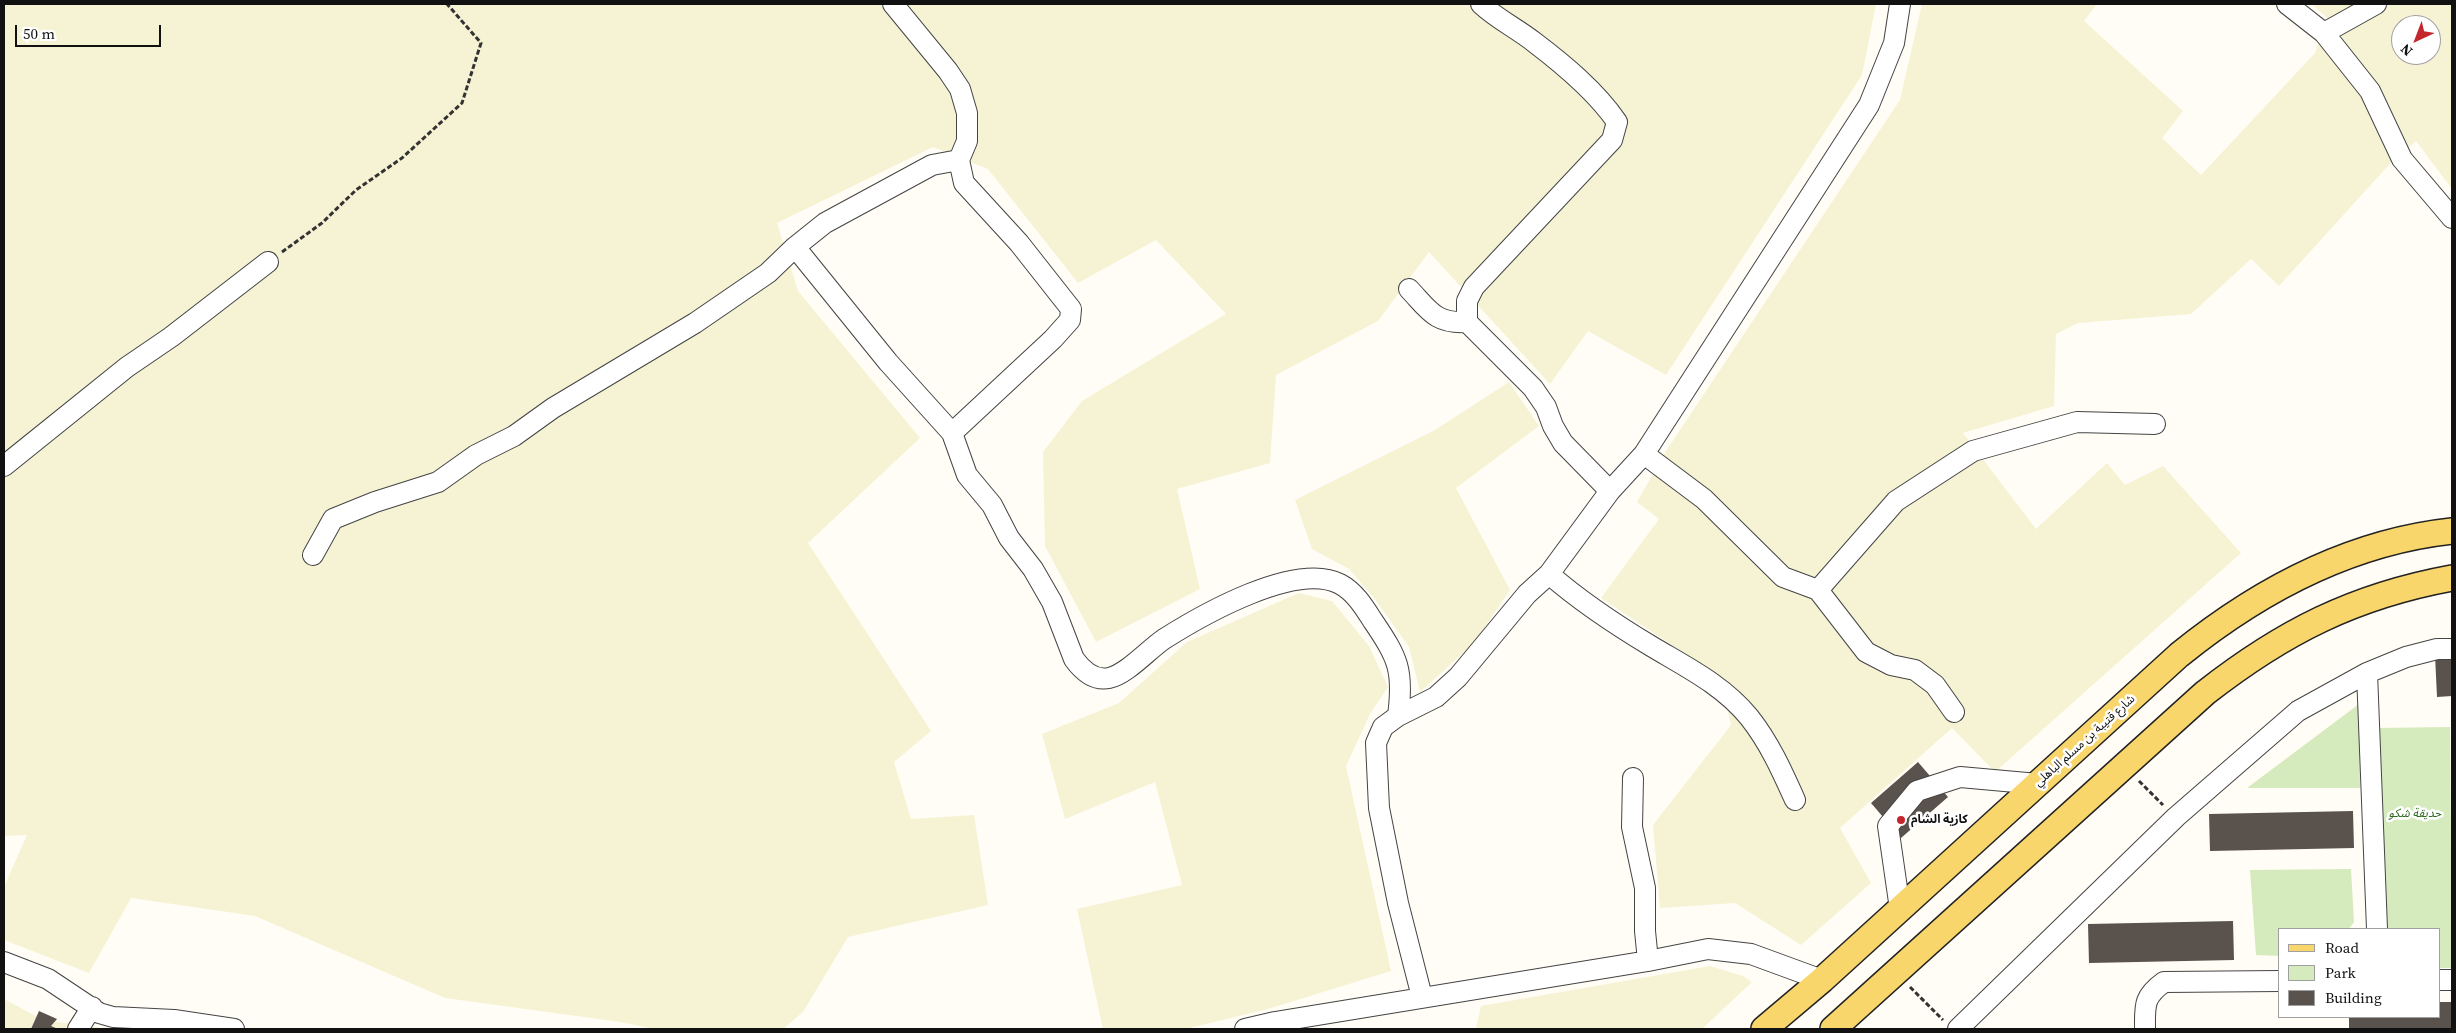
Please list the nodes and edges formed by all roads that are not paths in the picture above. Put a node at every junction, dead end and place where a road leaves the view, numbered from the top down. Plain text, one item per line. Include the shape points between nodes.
1 (893, 4) edge
2 (1481, 4) edge
3 (1900, 4) edge
4 (2287, 4) edge
5 (2376, 4) edge
6 (2324, 33) junction
7 (959, 160) junction
8 (2452, 218) edge
9 (795, 247) junction
10 (268, 262) road end
11 (1409, 289) dead end
12 (1467, 322) junction
13 (2155, 424) dead end
14 (952, 433) junction
15 (1644, 454) junction
16 (4, 466) edge
17 (1610, 491) junction
18 (2452, 531) edge
19 (313, 556) dead end
20 (1549, 574) junction
21 (2452, 578) edge
22 (1818, 590) junction
23 (2452, 648) edge
24 (2367, 673) junction
25 (1954, 712) dead end
26 (1398, 716) junction
27 (1634, 778) dead end
28 (2038, 784) junction
29 (1795, 800) dead end
30 (1900, 909) junction
31 (2377, 928) edge
32 (1648, 961) junction
33 (4, 962) edge
34 (1822, 980) junction
35 (2278, 981) edge
36 (1422, 996) junction
37 (92, 1007) junction
38 (1275, 1026) edge
39 (1952, 1026) edge
40 (78, 1029) edge
41 (234, 1029) edge
42 (1244, 1029) edge
43 (1764, 1029) edge
44 (1833, 1029) edge
45 (2145, 1029) edge

1 - 7 street via 960,89 967,113 967,140
2 - 12 street via 1561,64 1609,110 1616,122 1612,140 1474,287 1467,302
3 - 15 street via 1894,43 1869,106
4 - 6 street
5 - 6 street
6 - 8 street via 2370,91 2402,159
7 - 9 street via 932,165 900,181 825,223
7 - 14 street via 964,182 1019,243 1071,309 1070,320 1053,339
9 - 14 street via 882,354
9 - 19 street via 768,273 695,323 553,408 514,436 476,455 438,482 333,519
10 - 16 street via 127,367
11 - 12 street via 1440,319 1450,323
12 - 17 street via 1533,388 1563,442
13 - 22 street via 2077,422 1973,451 1896,501
14 - 26 street via 967,475 992,505 1019,553 1034,569 1052,602 1074,659 1091,676 1116,676 1164,640 1230,603 1291,580 1320,579 1339,584 1353,594 1393,651 1401,675
15 - 17 street
15 - 22 street via 1704,499 1783,577
17 - 20 street
18 - 28 main road, شارع قتيبة بن مسلم الباهلي via 2405,540 2323,565 2248,604 2180,655
20 - 26 street via 1527,594 1458,676 1436,697
20 - 29 street via 1572,594 1651,646 1688,666 1727,696 1766,739
21 - 44 main road via 2419,584 2327,615 2243,663 2205,693
22 - 25 street via 1866,652 1890,665 1915,670 1935,685
23 - 24 street via 2406,657
24 - 31 street
24 - 39 street via 2298,711 2176,817
26 - 36 street via 1383,727 1376,743 1379,808 1398,903
27 - 32 street via 1632,827 1645,888
28 - 30 main road, شارع قتيبة بن مسلم الباهلي
28 - 30 street via 1960,777 1917,791 1888,826
30 - 34 main road, شارع قتيبة بن مسلم الباهلي
32 - 34 street via 1708,949 1751,954
32 - 36 street
33 - 37 street via 48,979
34 - 43 main road, شارع قتيبة بن مسلم الباهلي
35 - 45 street via 2164,982 2153,990 2145,1003
36 - 38 street
37 - 40 street
37 - 41 street via 113,1017 174,1020
38 - 42 street

